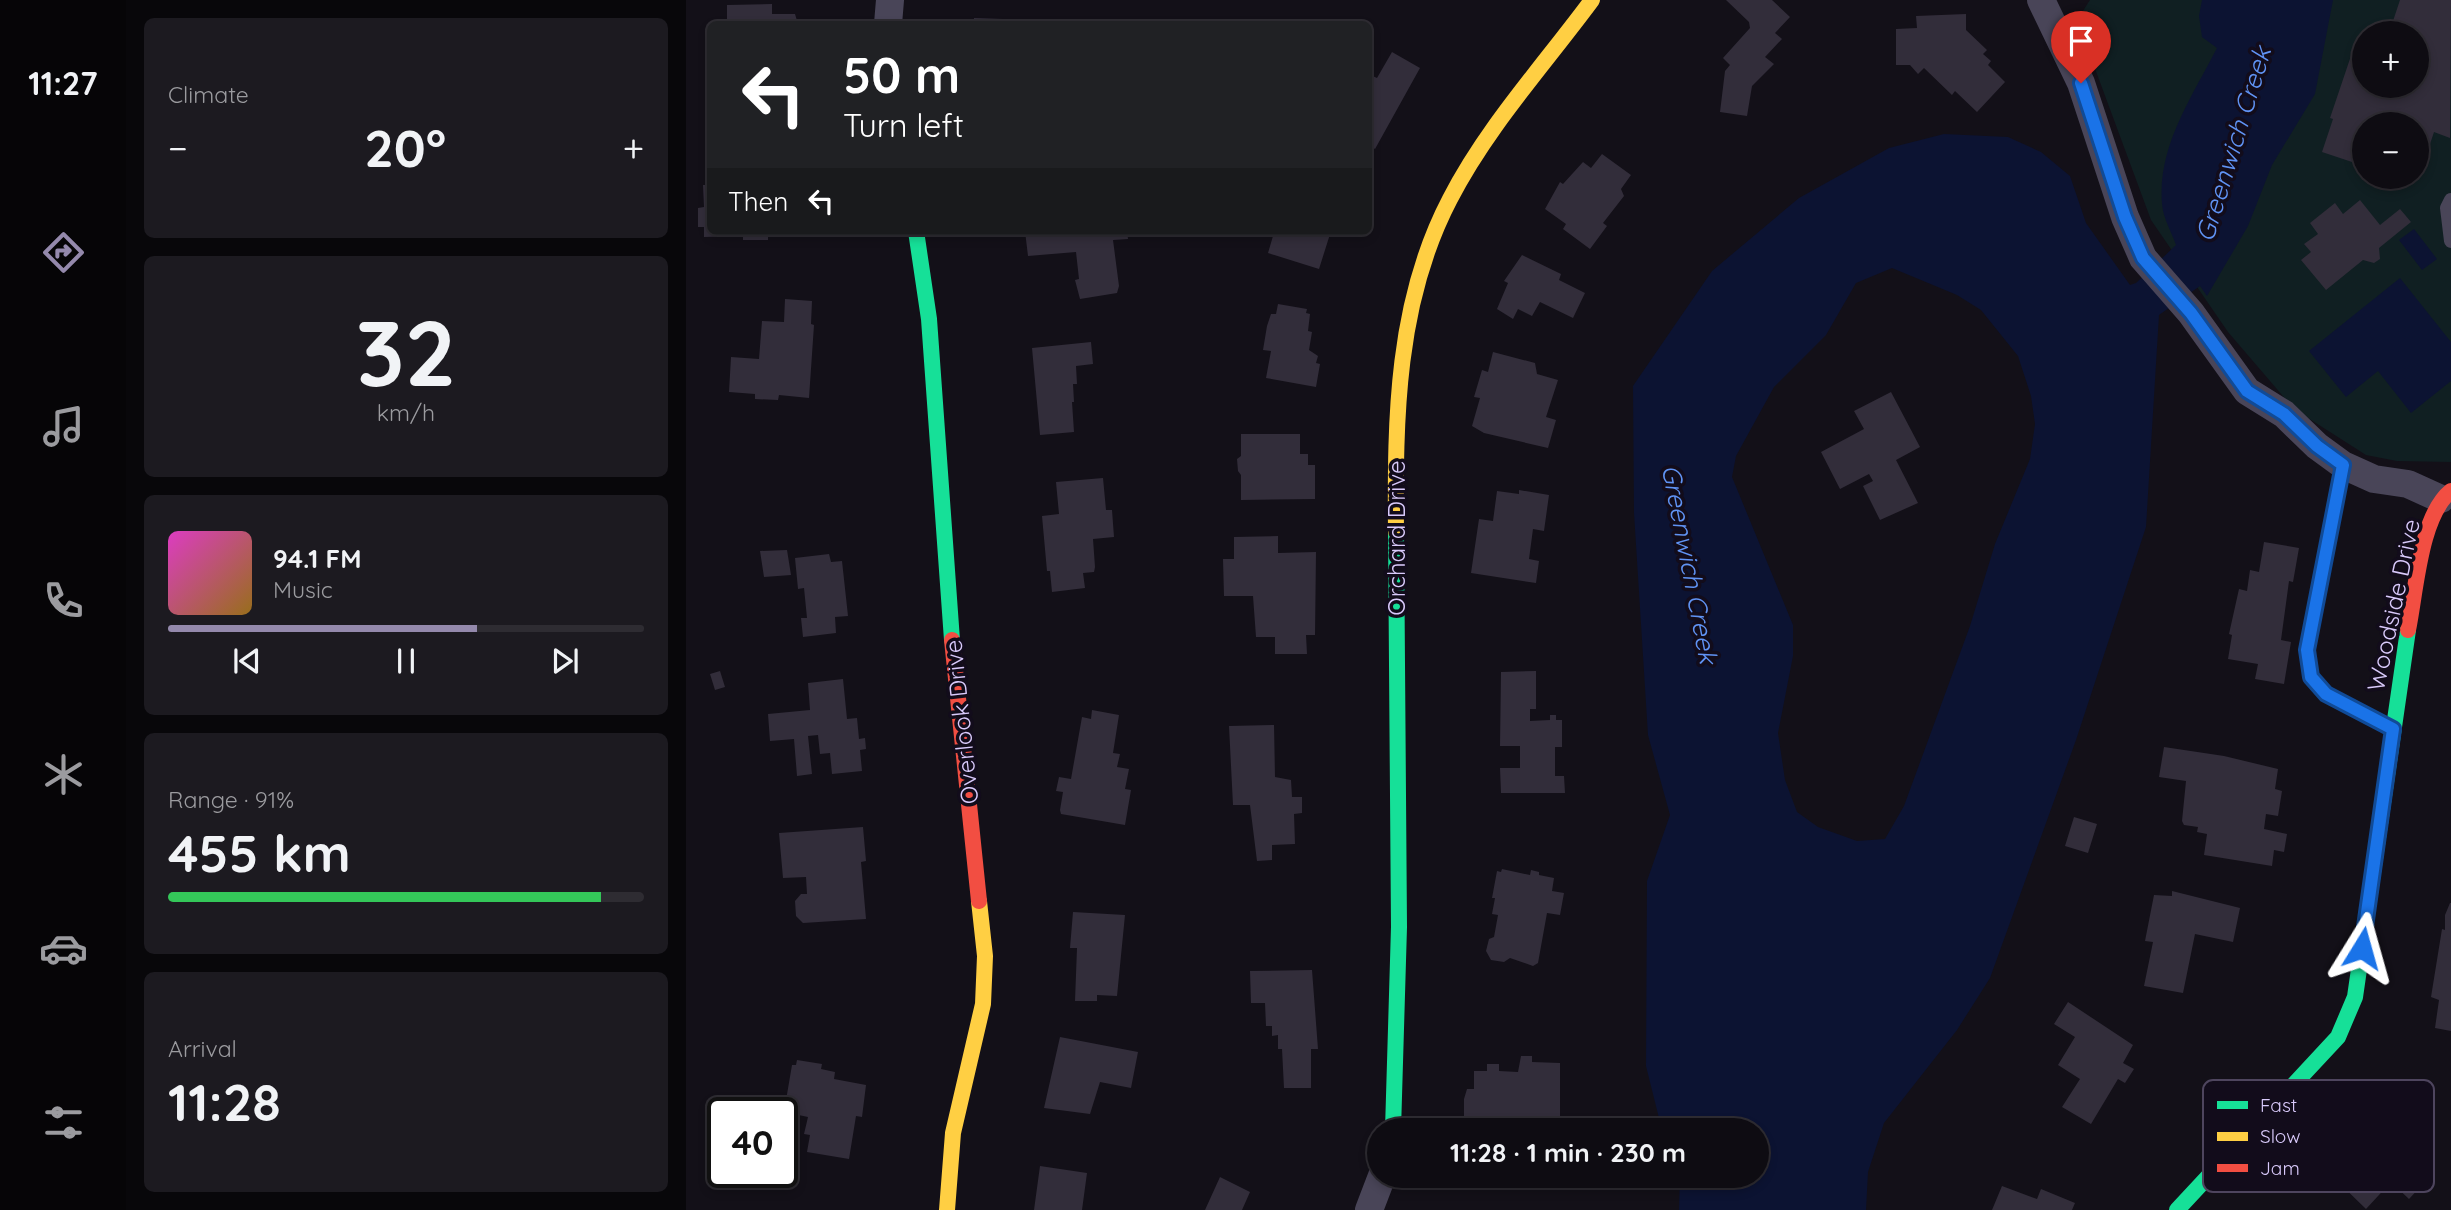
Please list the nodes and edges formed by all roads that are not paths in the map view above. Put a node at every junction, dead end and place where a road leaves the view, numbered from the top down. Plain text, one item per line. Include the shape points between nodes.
1 (890, 0) edge
2 (1592, 0) edge
3 (2040, 0) edge
4 (888, 21) edge
5 (2451, 200) edge
6 (917, 235) edge
7 (2451, 241) edge
8 (2343, 465) junction
9 (2446, 495) edge
10 (2393, 729) junction
11 (2298, 1080) edge
12 (1394, 1118) edge
13 (2203, 1182) edge
14 (1377, 1188) edge
15 (947, 1210) edge
16 (1369, 1210) edge
17 (2177, 1210) edge

1 - 4 street
2 - 12 street, Orchard Drive via 1552,57 1495,123 1455,190 1434,231 1404,350 1396,441 1400,910
3 - 8 street via 2081,83 2143,258 2191,313 2247,391 2284,414
5 - 7 lane via 2447,208
6 - 15 street, Overlook Drive via 929,319 950,623 985,956 983,1004 953,1133
8 - 9 street via 2374,479
8 - 10 lane via 2307,650 2311,677 2326,694
9 - 10 street, Woodside Drive via 2427,531
10 - 11 street, Woodside Drive via 2354,997 2338,1037
13 - 17 street, Woodside Drive
14 - 16 street

